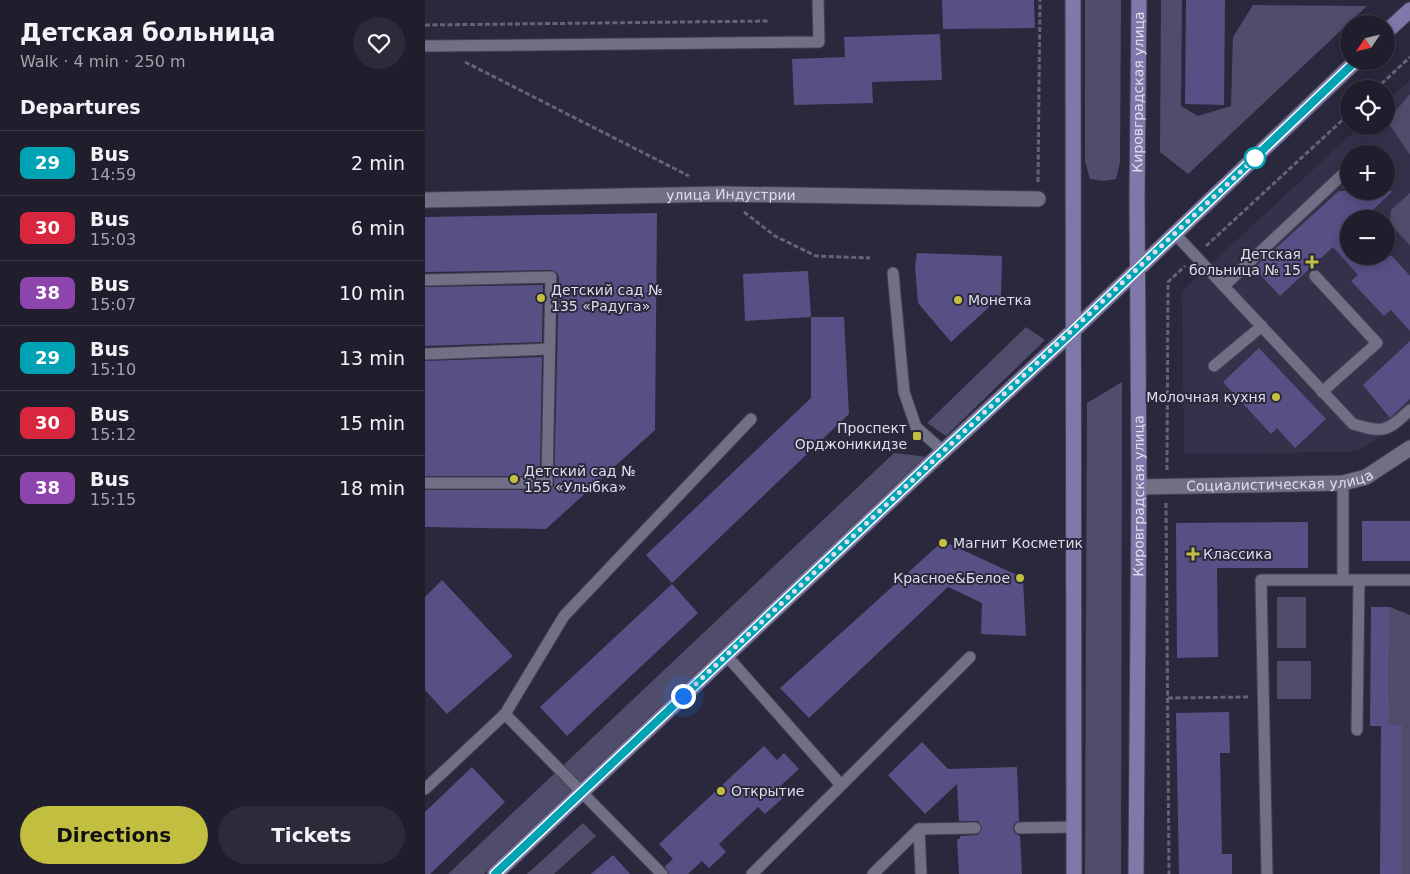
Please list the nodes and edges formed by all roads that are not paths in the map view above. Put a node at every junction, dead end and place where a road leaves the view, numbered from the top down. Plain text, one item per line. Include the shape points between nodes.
1 (818, 0) edge
2 (1073, 0) edge
3 (1139, 0) edge
4 (1410, 10) edge
5 (1395, 24) edge
6 (425, 46) edge
7 (1347, 70) edge
8 (1340, 177) edge
9 (1038, 199) road end
10 (425, 200) edge
11 (1175, 234) junction
12 (1138, 269) junction
13 (893, 273) dead end
14 (1315, 276) dead end
15 (425, 280) edge
16 (1224, 286) junction
17 (1262, 326) junction
18 (1073, 331) junction
19 (549, 349) junction
20 (425, 354) edge
21 (1214, 366) dead end
22 (1322, 392) junction
23 (1410, 410) edge
24 (751, 420) dead end
25 (1410, 448) edge
26 (943, 451) junction
27 (425, 483) edge
28 (1343, 483) junction
29 (1139, 487) junction
30 (1343, 580) junction
31 (1359, 580) junction
32 (1410, 580) edge
33 (726, 655) junction
34 (970, 657) dead end
35 (505, 714) junction
36 (1357, 730) dead end
37 (841, 785) junction
38 (425, 789) edge
39 (582, 792) junction
40 (1074, 827) junction
41 (975, 828) dead end
42 (1020, 828) dead end
43 (919, 829) junction
44 (495, 874) edge
45 (662, 874) edge
46 (752, 874) edge
47 (873, 874) edge
48 (921, 874) edge
49 (1074, 874) edge
50 (1136, 874) edge
51 (1267, 874) edge

1 - 6 lane via 819,42
2 - 18 main road
3 - 12 main road, Кировградская улица
4 - 5 main road
7 - 11 main road
8 - 16 lane
9 - 10 street, улица Индустрии via 724,194
11 - 12 main road
11 - 16 lane
12 - 18 main road
12 - 29 main road, Кировградская улица
13 - 26 lane via 904,392 916,427
14 - 22 lane via 1377,343
15 - 19 lane via 551,277
16 - 17 lane
17 - 21 lane
17 - 22 lane
18 - 26 main road
18 - 40 main road
19 - 20 lane
19 - 27 lane via 547,483
22 - 23 lane via 1353,424 1376,431 1394,425
24 - 35 lane via 564,616
25 - 28 street, Социалистическая улица via 1366,477
26 - 33 main road
28 - 29 street, Социалистическая улица
28 - 30 lane
29 - 50 main road, Кировградская улица
30 - 31 lane
30 - 51 lane via 1261,580
31 - 32 lane
31 - 36 lane
33 - 37 lane
33 - 39 main road
34 - 37 lane
35 - 38 lane
35 - 39 lane
37 - 46 lane
39 - 44 main road
39 - 45 lane
40 - 42 lane
40 - 49 main road
41 - 43 lane
43 - 47 lane
43 - 48 lane

